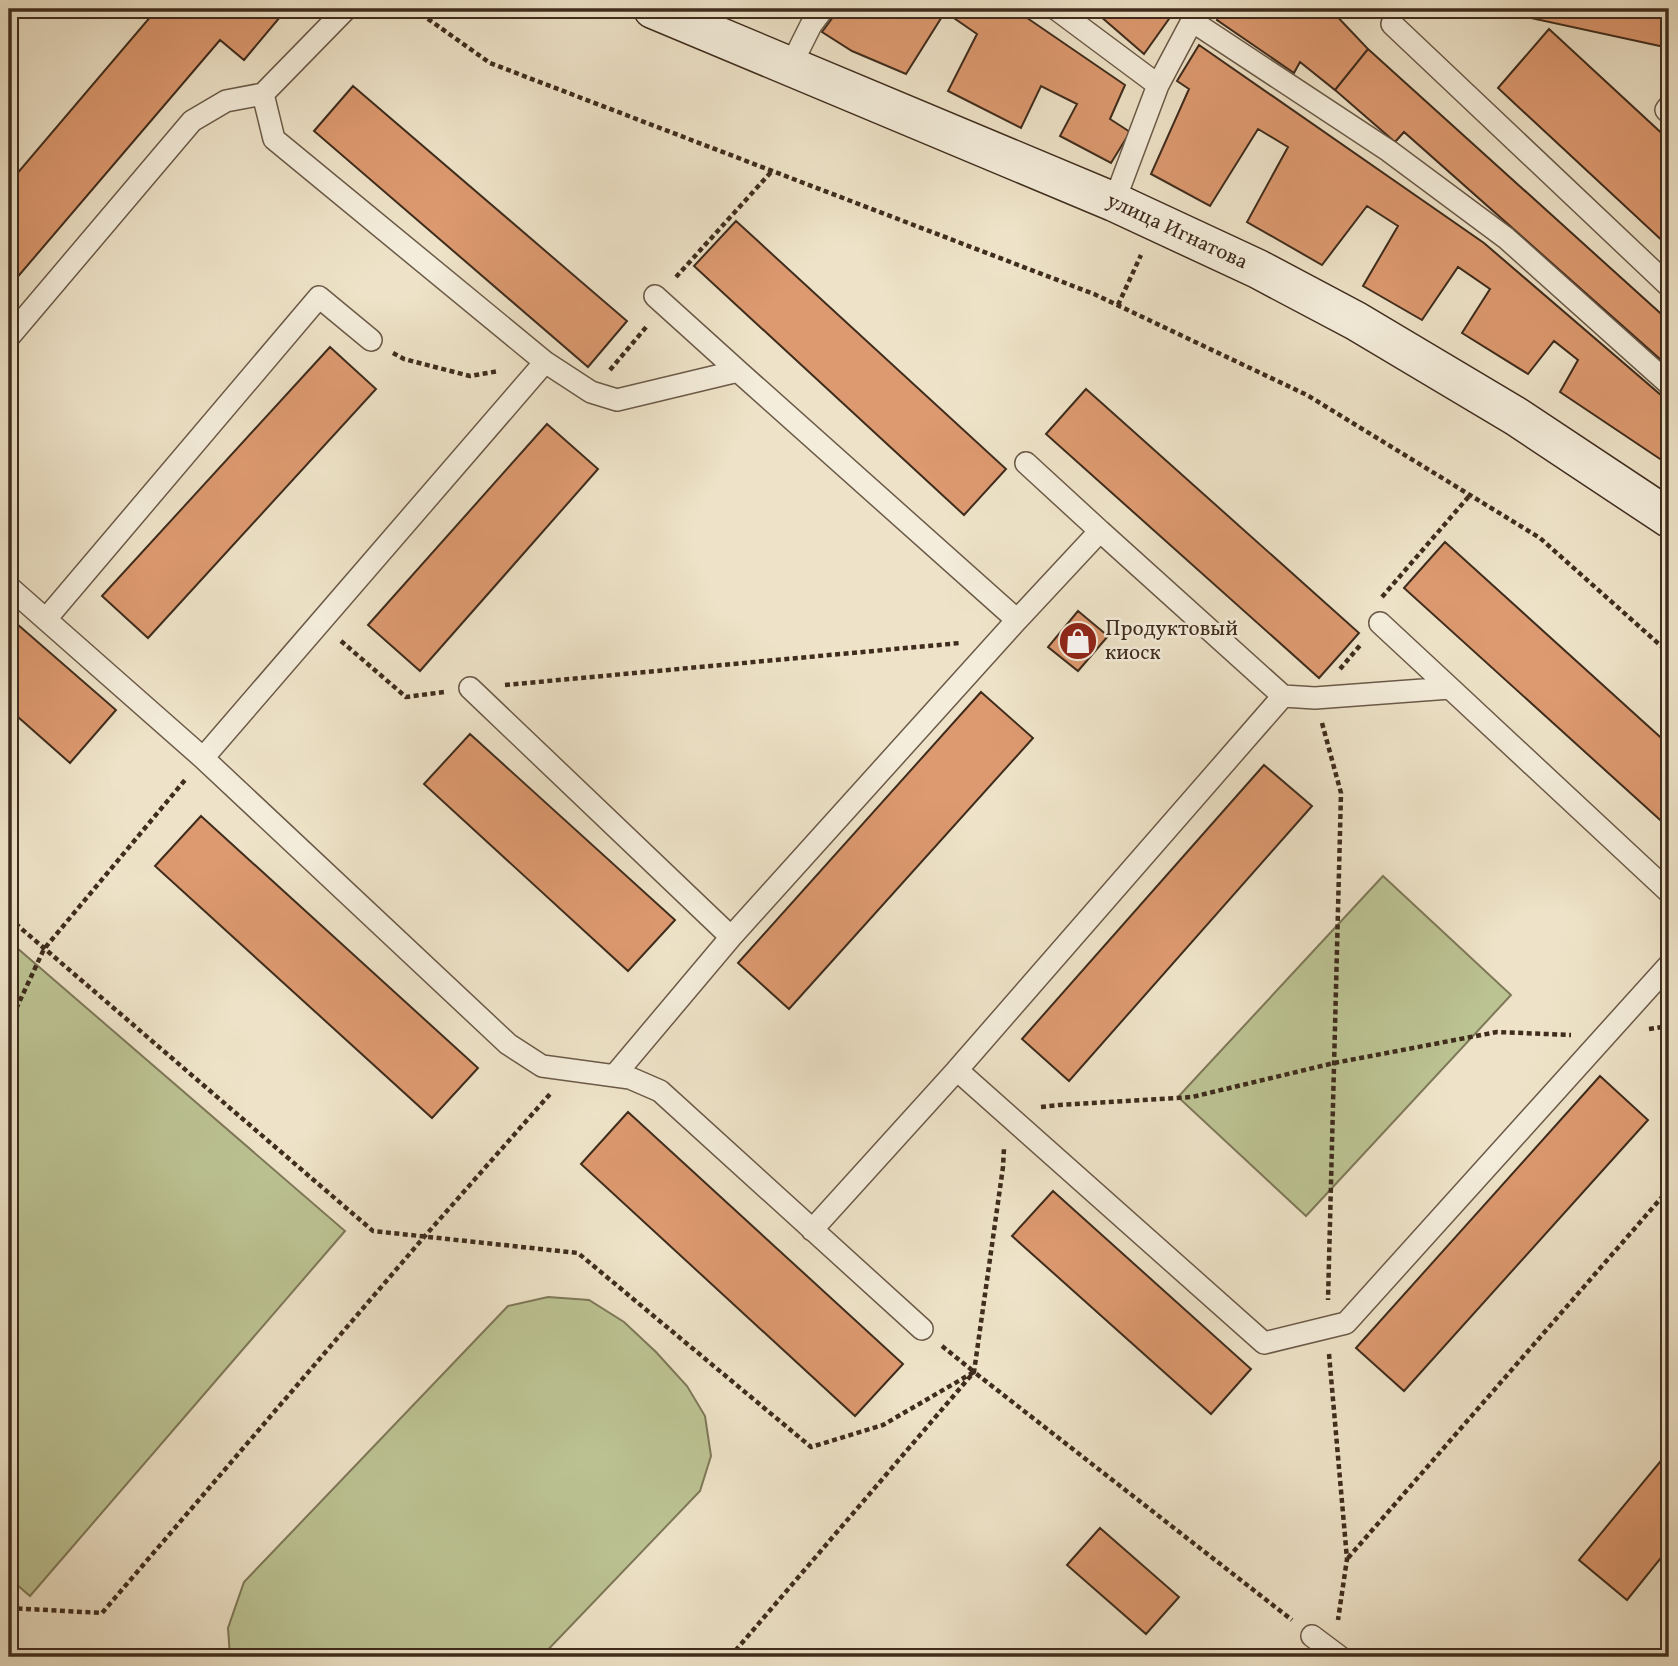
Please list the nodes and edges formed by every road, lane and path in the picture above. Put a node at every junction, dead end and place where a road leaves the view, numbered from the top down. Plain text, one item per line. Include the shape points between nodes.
1 (346, 9) edge
2 (414, 9) edge
3 (653, 9) edge
4 (823, 9) edge
5 (1056, 9) edge
6 (1196, 15) edge
7 (1392, 24) dead end
8 (792, 65) junction
9 (1158, 85) junction
10 (264, 93) junction
11 (1669, 106) edge
12 (1669, 113) edge
13 (1114, 202) junction
14 (1669, 286) edge
15 (655, 296) dead end
16 (9, 337) edge
17 (371, 340) joint
18 (545, 362) junction
19 (738, 371) junction
20 (1669, 384) edge
21 (1026, 463) dead end
22 (1470, 495) junction
23 (1669, 518) edge
24 (1100, 531) junction
25 (9, 587) edge
26 (46, 619) junction
27 (1017, 620) junction
28 (319, 623) junction
29 (1380, 623) junction
30 (998, 639) junction
31 (1669, 653) edge
32 (470, 688) junction
33 (1450, 688) junction
34 (1283, 696) junction
35 (1315, 698) junction
36 (203, 758) junction
37 (1669, 892) edge
38 (9, 918) edge
39 (731, 937) junction
40 (44, 949) junction
41 (1669, 965) edge
42 (9, 1024) edge
43 (1669, 1026) edge
44 (1605, 1036) junction
45 (1334, 1063) junction
46 (571, 1070) junction
47 (957, 1070) junction
48 (614, 1076) junction
49 (1005, 1113) junction
50 (1669, 1189) edge
51 (812, 1230) junction
52 (424, 1237) junction
53 (1327, 1327) junction
54 (922, 1329) joint
55 (974, 1372) junction
56 (1347, 1559) junction
57 (9, 1608) edge
58 (1312, 1636) joint
59 (1337, 1655) edge
60 (730, 1657) edge

1 - 10 lane
2 - 22 path via 491,63 1094,294 1307,395
3 - 8 main road, улица Игнатова
4 - 8 lane
5 - 9 lane
6 - 9 lane
6 - 20 lane via 1506,238
7 - 14 lane
8 - 13 main road, улица Игнатова
9 - 13 lane
10 - 16 lane via 226,101 192,121
10 - 18 lane via 274,139
11 - 12 lane
13 - 23 main road, улица Игнатова via 1356,321 1517,417
15 - 19 lane
17 - 18 path via 404,359 470,376
17 - 26 lane via 319,297
18 - 19 lane via 592,392 617,400
18 - 28 lane
19 - 27 lane
21 - 24 lane
22 - 29 path via 1373,607
22 - 31 path via 1540,538
24 - 27 lane
24 - 34 lane
25 - 26 lane
26 - 36 lane
27 - 30 lane
28 - 32 path via 405,697
28 - 36 lane
29 - 33 lane
29 - 35 path
30 - 32 path
30 - 39 lane
32 - 39 lane
33 - 35 lane
33 - 37 lane
34 - 35 lane
34 - 47 lane
35 - 45 path via 1341,793
36 - 40 path
36 - 46 lane via 508,1044 542,1066
38 - 40 path
39 - 48 lane
40 - 42 path
40 - 52 path via 373,1231
41 - 44 lane
43 - 44 path
44 - 45 path via 1497,1032
44 - 53 lane via 1346,1323
45 - 49 path via 1192,1097
45 - 53 path
46 - 48 lane
46 - 52 path
47 - 49 lane
47 - 51 lane
48 - 51 lane via 660,1091
49 - 53 lane via 1264,1343
49 - 55 path via 1003,1167
50 - 56 path
51 - 54 lane
52 - 55 path via 578,1253 811,1447 883,1425
52 - 57 path via 103,1613
53 - 56 path
54 - 55 path
55 - 58 path
55 - 60 path
56 - 59 path
58 - 59 lane

